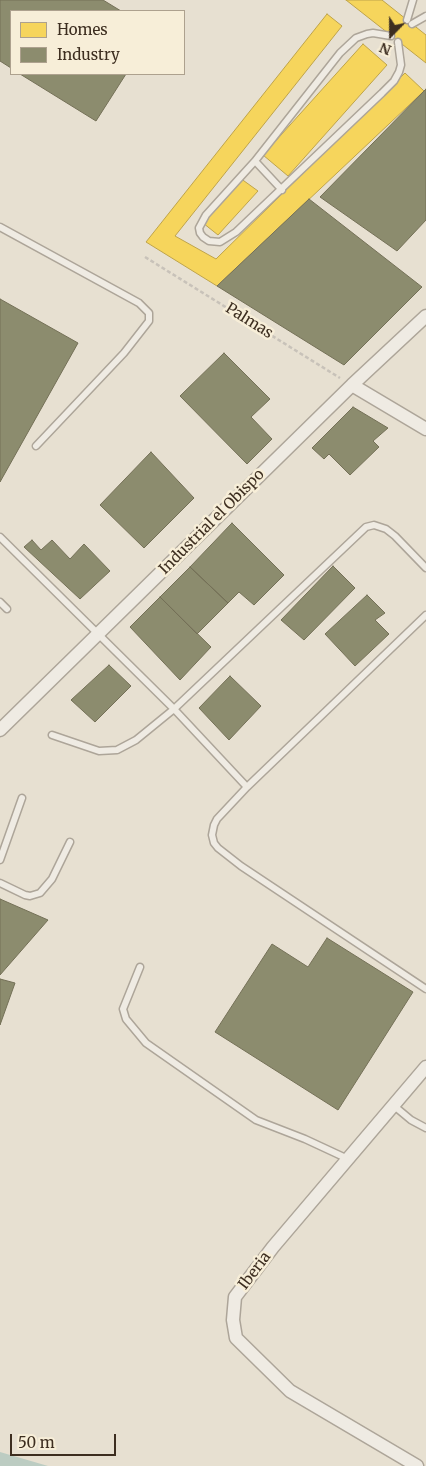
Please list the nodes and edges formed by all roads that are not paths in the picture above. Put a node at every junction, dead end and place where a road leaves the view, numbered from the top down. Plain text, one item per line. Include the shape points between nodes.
1 (413, 0) edge
2 (426, 16) edge
3 (391, 36) dead end
4 (398, 42) dead end
5 (255, 161) junction
6 (282, 190) junction
7 (0, 227) edge
8 (426, 316) edge
9 (352, 385) junction
10 (426, 429) edge
11 (36, 446) dead end
12 (0, 537) edge
13 (426, 568) edge
14 (0, 602) edge
15 (6, 609) dead end
16 (426, 615) edge
17 (99, 634) junction
18 (174, 708) junction
19 (0, 730) edge
20 (52, 735) dead end
21 (248, 787) junction
22 (22, 798) dead end
23 (70, 842) dead end
24 (0, 860) edge
25 (0, 883) edge
26 (140, 967) dead end
27 (426, 989) edge
28 (426, 1067) edge
29 (394, 1106) junction
30 (426, 1128) edge
31 (348, 1159) junction
32 (417, 1466) edge

1 - 2 lane via 410,22
3 - 5 lane via 373,33 351,42
4 - 6 lane via 401,65 394,81
5 - 6 lane
5 - 6 lane via 201,224 203,237 214,242 226,239
7 - 11 lane via 140,303 149,313 142,331
8 - 9 street, Industrial el Obispo
9 - 10 street
9 - 17 street, Industrial el Obispo
12 - 17 lane
13 - 18 lane via 386,529 374,525 366,527
14 - 15 lane
16 - 21 lane
17 - 18 lane
17 - 19 street, Industrial el Obispo
18 - 20 lane via 136,740 117,750 90,749
18 - 21 lane
21 - 27 lane via 214,825 212,835 218,848
22 - 24 lane
23 - 25 lane via 52,879 40,893 25,895
26 - 31 lane via 123,1009 126,1019 146,1043 256,1120
28 - 29 street, Iberia
29 - 30 lane
29 - 31 street, Iberia
31 - 32 street, Iberia via 273,1247 236,1297 233,1320 236,1338 290,1391

